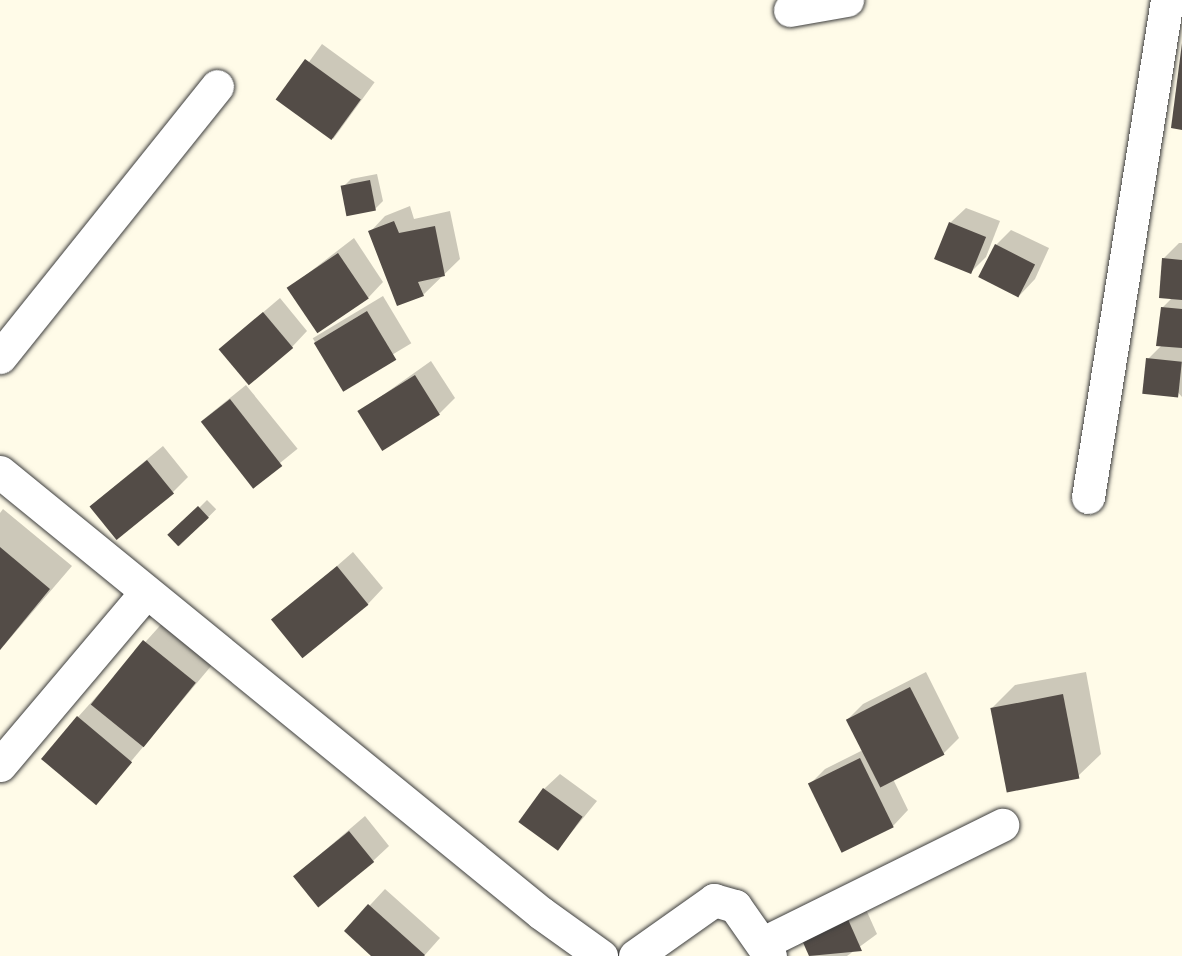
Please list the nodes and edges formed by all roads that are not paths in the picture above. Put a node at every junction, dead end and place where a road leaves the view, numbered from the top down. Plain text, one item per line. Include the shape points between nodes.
1 (847, 0) edge
2 (1167, 0) edge
3 (790, 9) dead end
4 (217, 86) dead end
5 (0, 357) edge
6 (0, 472) edge
7 (1088, 496) dead end
8 (146, 592) junction
9 (0, 765) edge
10 (1002, 825) dead end
11 (767, 949) edge
12 (601, 956) edge
13 (635, 956) edge

1 - 3 street
2 - 7 street
4 - 5 street
6 - 8 street
8 - 9 street
8 - 12 street
10 - 11 street
11 - 13 street via 735,906 714,900

